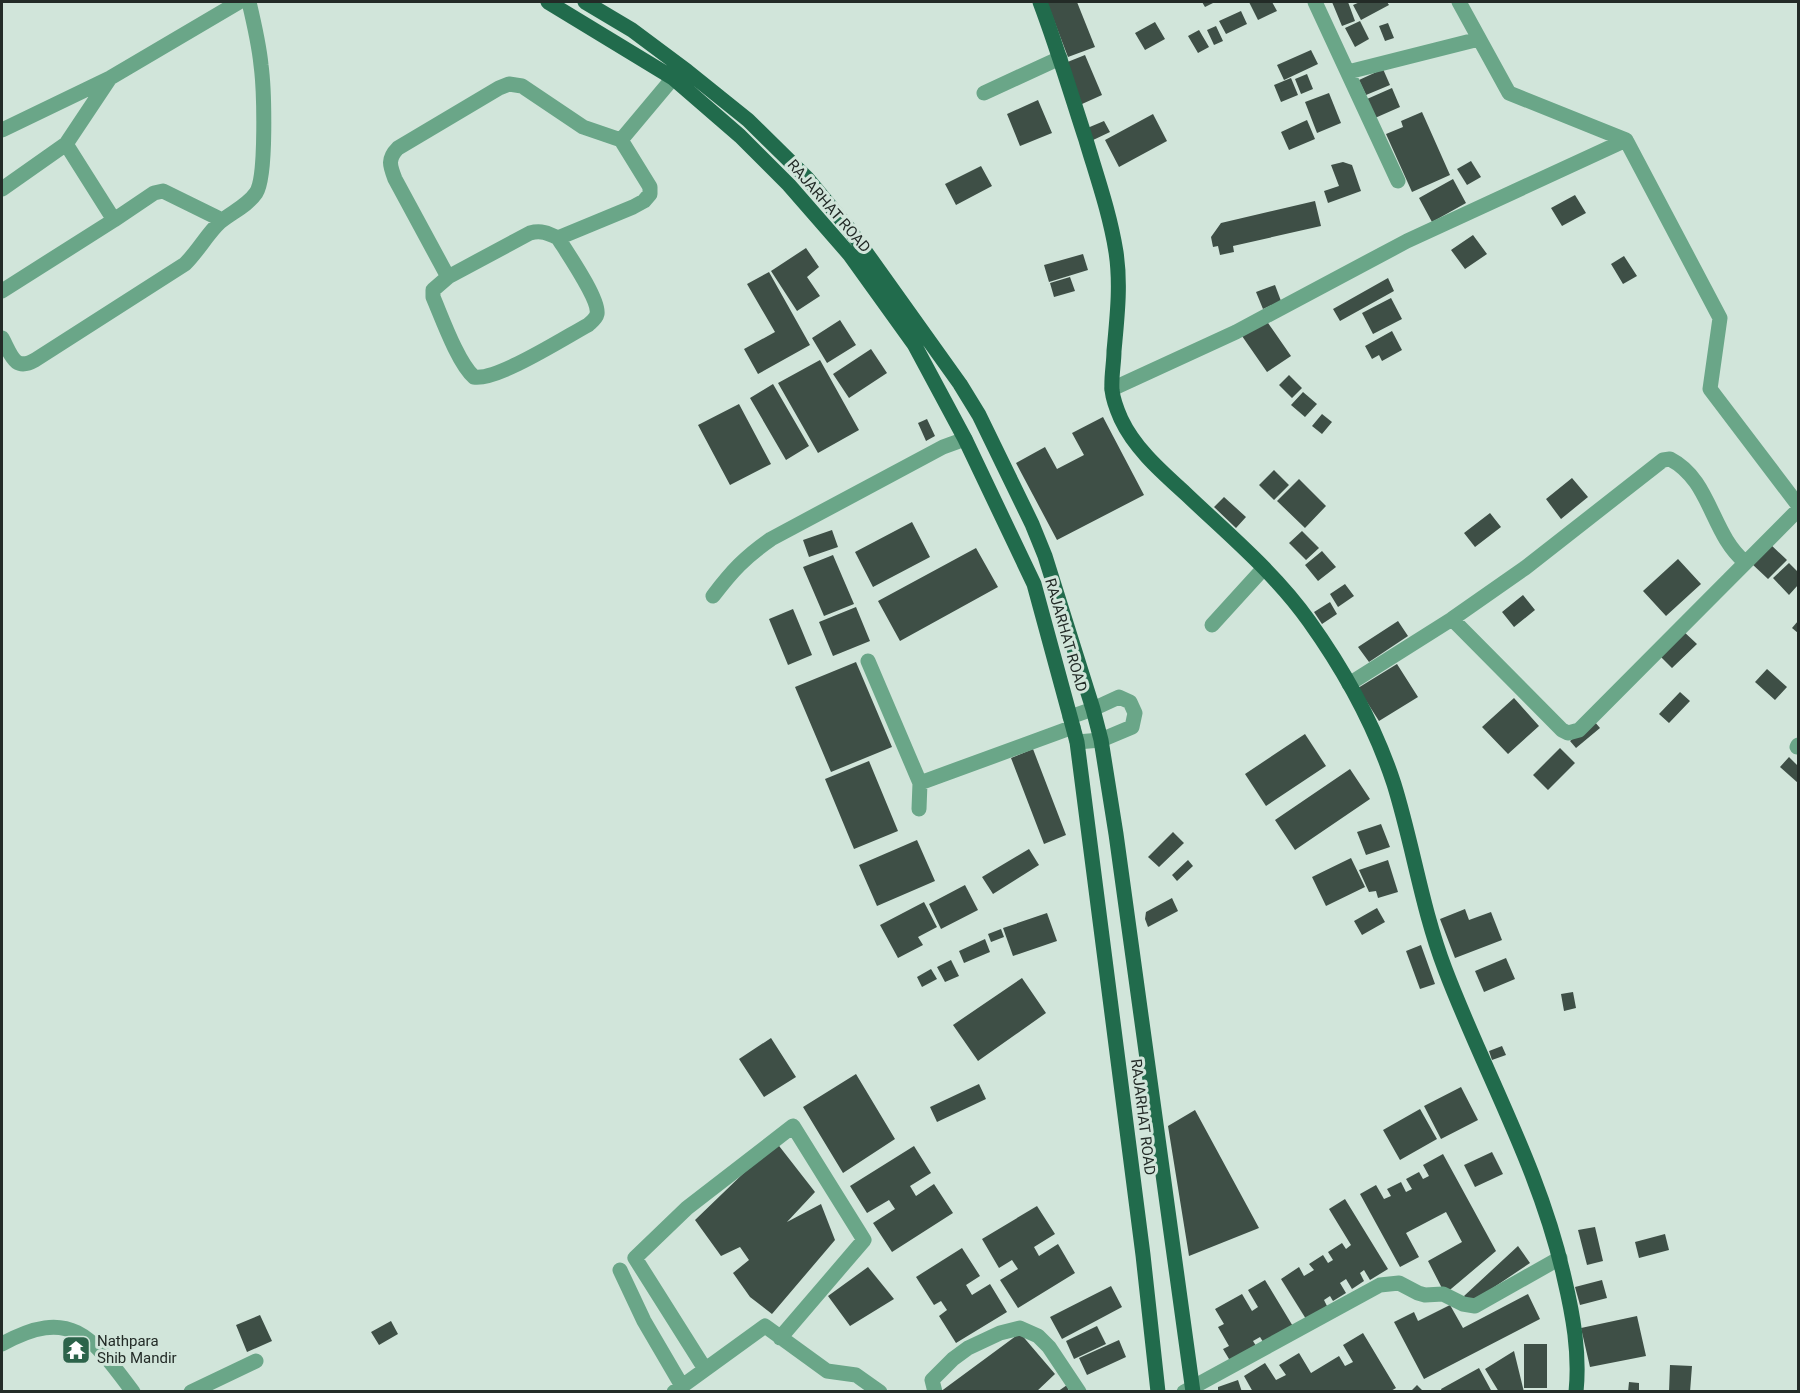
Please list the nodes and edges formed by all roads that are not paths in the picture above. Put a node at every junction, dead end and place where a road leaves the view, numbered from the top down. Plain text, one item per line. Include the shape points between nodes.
1 (238, 2) edge
2 (249, 2) edge
3 (548, 2) edge
4 (585, 2) edge
5 (1040, 2) edge
6 (1315, 2) edge
7 (1459, 2) edge
8 (1479, 39) junction
9 (1060, 58) junction
10 (1348, 72) junction
11 (110, 78) junction
12 (673, 78) junction
13 (984, 93) dead end
14 (2, 130) edge
15 (621, 140) junction
16 (1626, 140) junction
17 (66, 144) junction
18 (1398, 181) dead end
19 (2, 189) edge
20 (114, 220) junction
21 (222, 220) junction
22 (558, 238) junction
23 (448, 277) junction
24 (2, 291) edge
25 (2, 338) edge
26 (1112, 389) junction
27 (965, 439) junction
28 (1798, 508) edge
29 (1745, 562) junction
30 (1263, 568) junction
31 (713, 596) dead end
32 (1452, 619) junction
33 (1212, 625) dead end
34 (868, 661) dead end
35 (1348, 684) junction
36 (1093, 709) junction
37 (1071, 722) junction
38 (1101, 740) junction
39 (1077, 742) junction
40 (920, 783) junction
41 (919, 809) dead end
42 (1560, 1258) junction
43 (620, 1270) dead end
44 (780, 1338) junction
45 (2, 1344) edge
46 (256, 1361) dead end
47 (705, 1369) junction
48 (678, 1389) edge
49 (1190, 1391) edge
50 (133, 1392) edge
51 (191, 1392) edge
52 (880, 1392) edge
53 (935, 1392) edge
54 (1079, 1392) edge
55 (1158, 1392) edge
56 (1576, 1392) edge

1 - 11 street
2 - 21 street via 261,66 261,179 258,192
3 - 12 main road, RAJARHAT ROAD
4 - 36 main road via 664,53 747,120 807,178 850,230 979,415 1045,556
5 - 9 main road
6 - 10 street
7 - 8 street
8 - 10 street
8 - 16 street via 1509,93
9 - 13 street
9 - 26 main road via 1110,219 1116,251 1119,279
10 - 18 street
11 - 14 street
11 - 17 street
12 - 15 street
12 - 27 main road, RAJARHAT ROAD via 789,185 850,255 914,344
15 - 22 street via 645,176 650,194 633,207
15 - 23 street via 583,127 522,86 509,84 398,148 389,163 395,179
16 - 26 street via 1407,241 1236,333
16 - 28 street via 1720,318 1710,389
17 - 19 street
17 - 20 street
20 - 21 street via 154,192 163,191
20 - 24 street
21 - 25 street via 185,264 26,365 15,360
22 - 23 street via 545,232 530,233
22 - 23 street via 588,288 597,313 588,325 512,367 487,376 474,377 469,372 433,297 433,290
26 - 30 main road via 1123,423 1154,465
27 - 31 street via 771,539 748,555
27 - 37 main road, RAJARHAT ROAD via 1034,584
28 - 29 street
29 - 32 street via 1731,549 1689,472 1670,459 1663,460 1525,568
29 - 32 street via 1579,730 1568,734
30 - 33 street
30 - 35 main road via 1307,618
32 - 35 street
34 - 40 street
35 - 42 main road via 1393,781 1444,967 1538,1189
36 - 37 street
36 - 38 main road
36 - 38 street via 1119,697 1130,702 1136,713 1132,727
37 - 39 main road, RAJARHAT ROAD
37 - 40 street
38 - 39 street
38 - 49 main road
39 - 55 main road, RAJARHAT ROAD
40 - 41 street
42 - 49 street via 1475,1306 1443,1294 1425,1295 1399,1283 1380,1285
42 - 56 main road via 1577,1353
43 - 48 street
44 - 47 street via 765,1326
44 - 47 street via 864,1240 793,1126 687,1208 635,1258
44 - 52 street via 827,1371 856,1375
45 - 50 street via 50,1326 66,1328 104,1353
46 - 51 street
47 - 48 street
53 - 54 street via 932,1380 953,1359 989,1338 1020,1328 1038,1336 1049,1347

